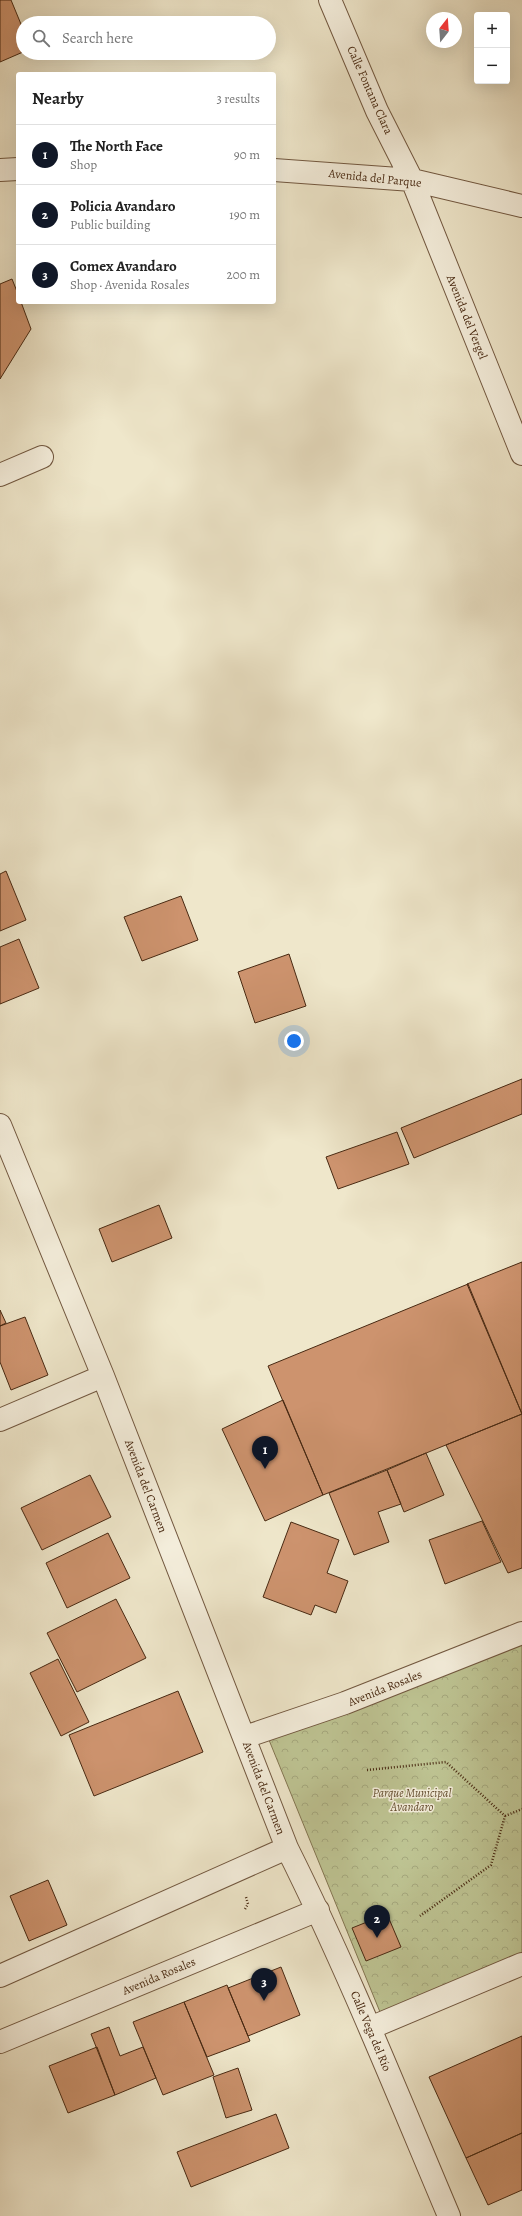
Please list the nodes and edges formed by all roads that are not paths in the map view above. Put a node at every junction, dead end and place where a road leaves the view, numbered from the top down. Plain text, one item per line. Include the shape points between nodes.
1 (330, 0) edge
2 (16, 169) edge
3 (0, 170) edge
4 (276, 170) edge
5 (412, 180) junction
6 (522, 206) edge
7 (522, 454) edge
8 (42, 457) dead end
9 (0, 475) edge
10 (0, 1125) edge
11 (103, 1376) junction
12 (0, 1420) edge
13 (522, 1633) edge
14 (245, 1737) junction
15 (287, 1848) junction
16 (318, 1910) junction
17 (522, 1964) edge
18 (0, 1976) edge
19 (370, 2028) junction
20 (0, 2042) edge
21 (449, 2216) edge

1 - 5 street, Calle Fontana Clara via 377,111
2 - 3 street
4 - 5 street, Avenida del Parque
5 - 6 street, Avenida del Parque
5 - 7 street, Avenida del Vergel
8 - 9 street
10 - 11 street, Avenida del Carmen
11 - 12 street
11 - 14 street, Avenida del Carmen
13 - 14 street, Avenida Rosales via 345,1703
14 - 15 street, Avenida del Carmen
15 - 16 street, Calle Vega del Río
15 - 18 street
16 - 19 street, Calle Vega del Río
16 - 20 street, Avenida Rosales
17 - 19 street
19 - 21 street, Calle Vega del Río

